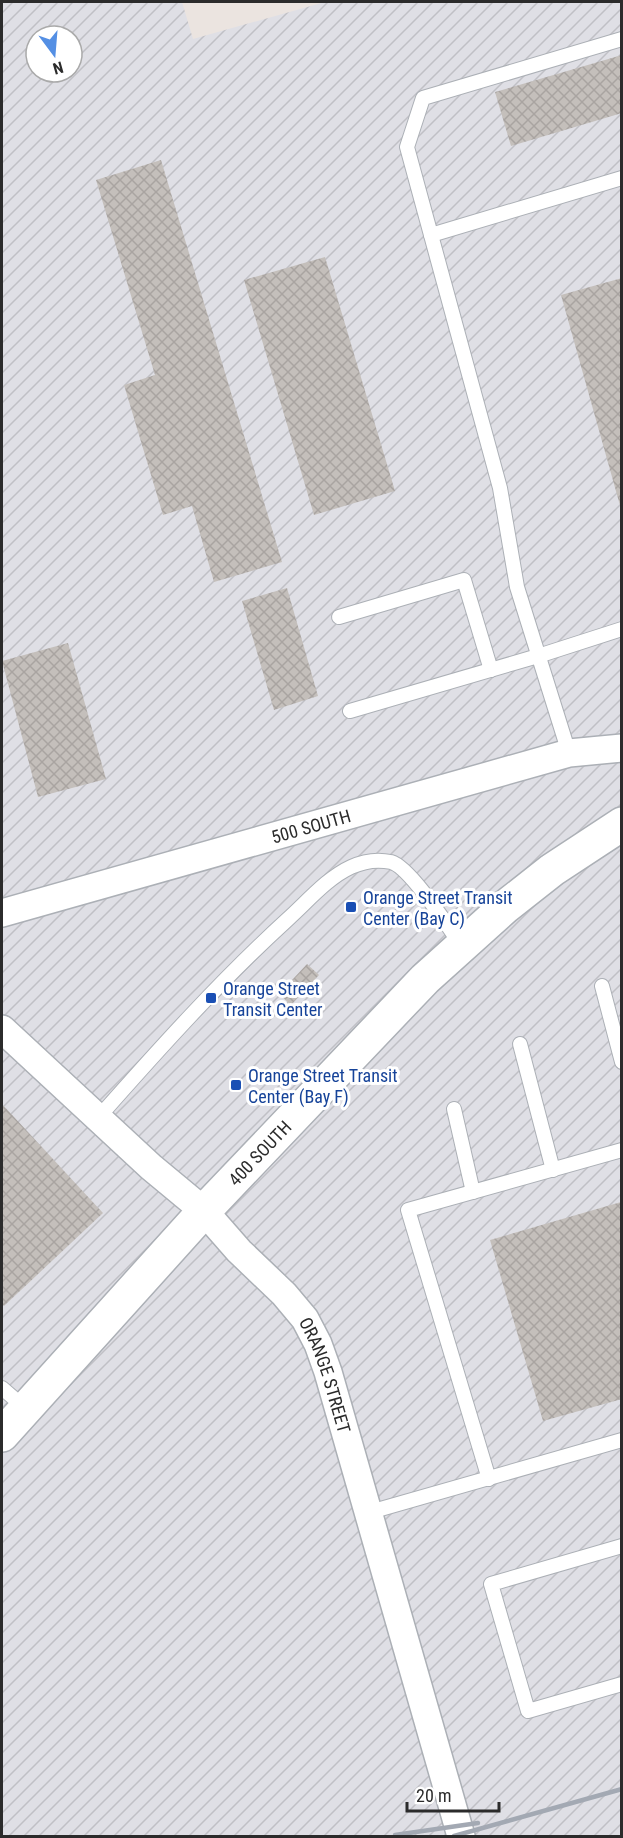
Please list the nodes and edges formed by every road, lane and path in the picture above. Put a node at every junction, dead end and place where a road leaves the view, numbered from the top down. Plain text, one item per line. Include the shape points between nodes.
1 (621, 39) edge
2 (621, 178) edge
3 (431, 235) junction
4 (339, 617) dead end
5 (621, 629) edge
6 (538, 656) junction
7 (490, 670) junction
8 (350, 711) dead end
9 (621, 748) edge
10 (569, 753) junction
11 (621, 824) edge
12 (2, 913) edge
13 (461, 945) junction
14 (602, 986) dead end
15 (2, 1029) edge
16 (520, 1044) dead end
17 (621, 1062) edge
18 (454, 1109) dead end
19 (98, 1118) junction
20 (621, 1150) edge
21 (553, 1170) junction
22 (473, 1192) junction
23 (204, 1211) junction
24 (13, 1398) edge
25 (2, 1434) edge
26 (621, 1440) edge
27 (489, 1479) junction
28 (370, 1512) junction
29 (621, 1545) edge
30 (621, 1684) edge
31 (461, 1836) edge

1 - 3 lane via 423,98 407,147
2 - 3 lane
3 - 6 lane via 500,488 517,587
4 - 7 lane via 464,580
5 - 6 lane
6 - 7 lane
6 - 10 lane
7 - 8 lane
9 - 10 street, 500 SOUTH
10 - 12 street, 500 SOUTH
11 - 13 street, 400 SOUTH via 552,870
13 - 19 lane via 418,885 394,863 371,860 350,867 330,880 258,946 182,1023
13 - 23 street, 400 SOUTH via 389,1015
14 - 17 lane
15 - 19 street, ORANGE STREET
16 - 21 lane
18 - 22 lane
19 - 23 street, ORANGE STREET
20 - 21 lane
21 - 22 lane
22 - 27 lane via 408,1210
23 - 24 street, 400 SOUTH
23 - 28 street, ORANGE STREET via 305,1319 328,1372
24 - 25 street, 400 SOUTH
26 - 27 lane
27 - 28 lane
28 - 31 street, ORANGE STREET
29 - 30 lane via 491,1584 528,1711

